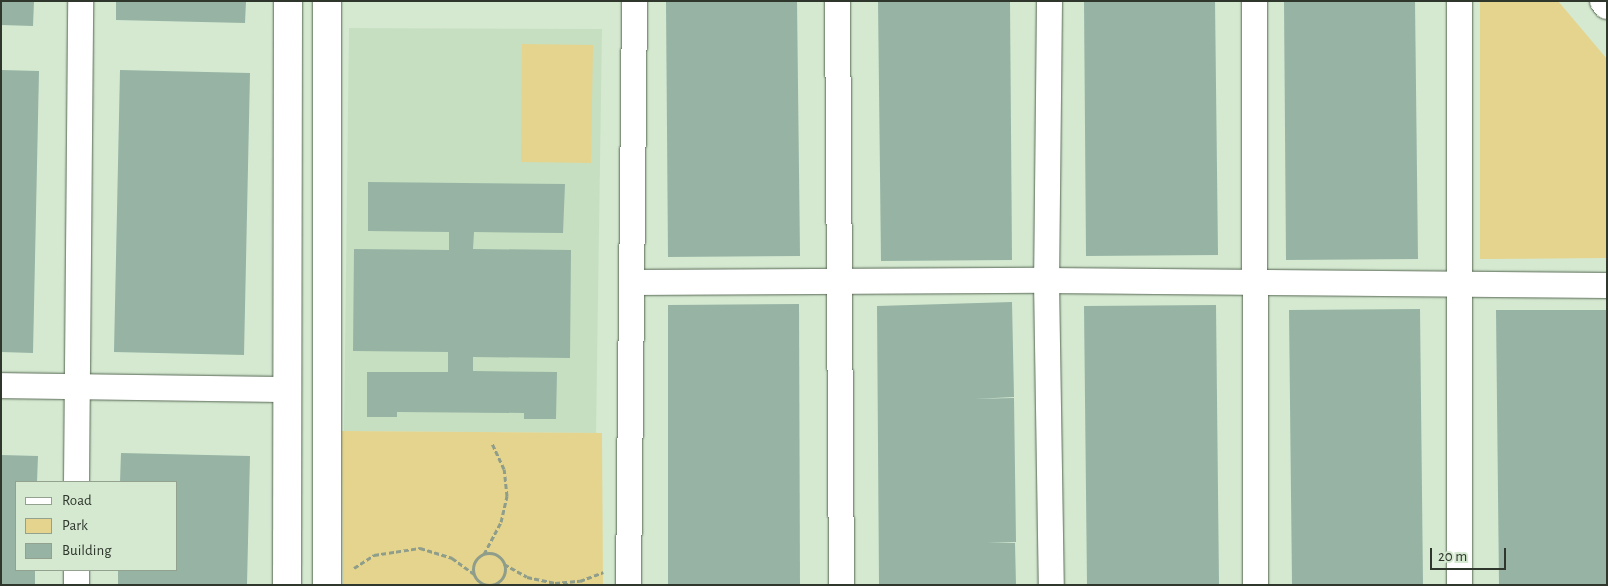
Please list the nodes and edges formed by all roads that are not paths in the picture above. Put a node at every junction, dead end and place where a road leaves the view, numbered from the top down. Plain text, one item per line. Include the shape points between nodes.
1 (80, 1) edge
2 (288, 1) edge
3 (327, 1) edge
4 (634, 1) edge
5 (837, 1) edge
6 (1049, 1) edge
7 (1254, 1) edge
8 (1459, 1) edge
9 (1604, 1) edge
10 (1607, 5) edge
11 (326, 48) junction
12 (287, 49) junction
13 (839, 279) junction
14 (1046, 280) junction
15 (631, 282) junction
16 (1254, 282) junction
17 (1460, 283) junction
18 (1607, 285) edge
19 (1, 385) edge
20 (76, 386) junction
21 (285, 389) junction
22 (76, 481) edge
23 (76, 571) edge
24 (76, 585) edge
25 (287, 585) edge
26 (327, 585) edge
27 (628, 585) edge
28 (841, 585) edge
29 (1051, 585) edge
30 (1254, 585) edge
31 (1459, 585) edge

1 - 20 street
2 - 12 street
3 - 11 street
4 - 15 street
5 - 13 street
6 - 14 street
7 - 16 street
8 - 17 street
9 - 10 street
11 - 12 street
11 - 26 street
12 - 21 street
13 - 14 street
13 - 15 street
13 - 28 street
14 - 16 street
14 - 29 street
15 - 27 street
16 - 17 street
16 - 30 street
17 - 18 street
17 - 31 street
19 - 20 street
20 - 21 street
20 - 22 street
21 - 25 street
23 - 24 street

